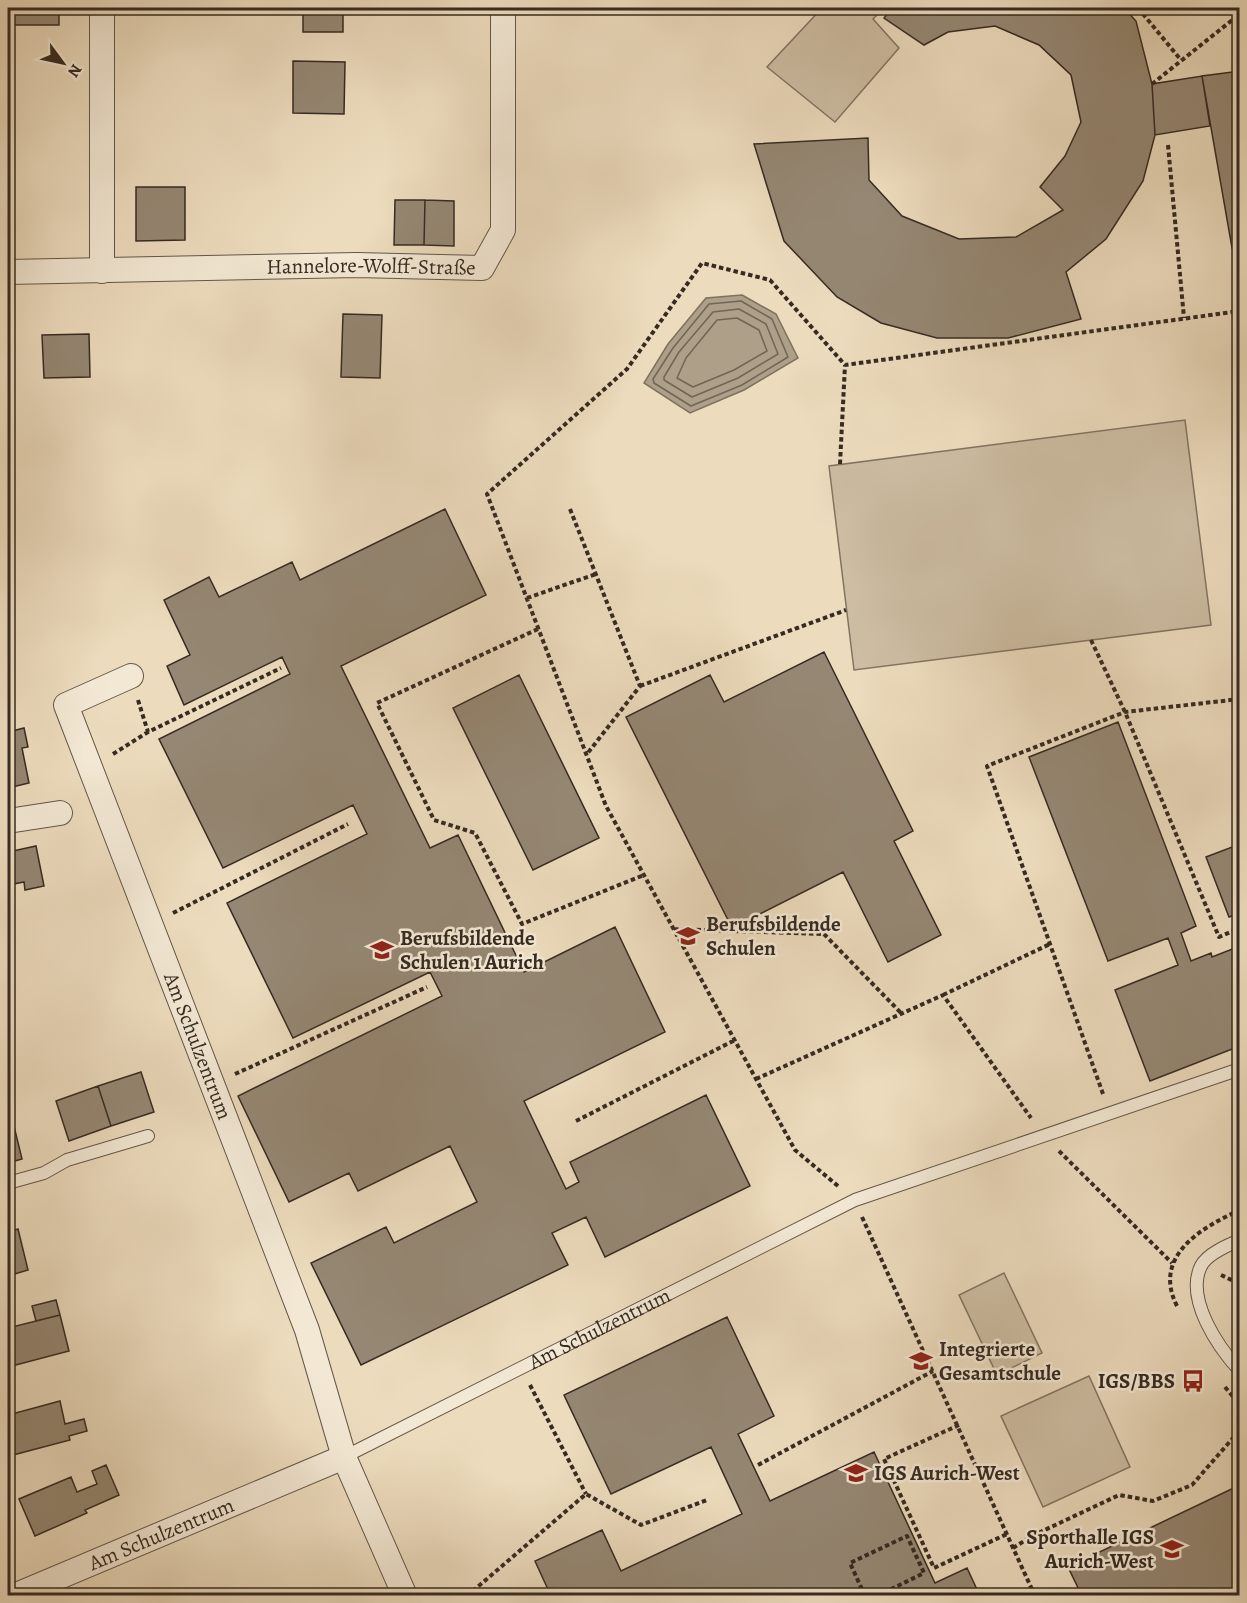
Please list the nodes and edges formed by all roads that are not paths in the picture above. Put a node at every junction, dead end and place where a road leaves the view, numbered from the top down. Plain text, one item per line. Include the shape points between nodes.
1 (102, 8) edge
2 (503, 8) edge
3 (102, 271) junction
4 (8, 272) edge
5 (131, 676) road end
6 (60, 813) dead end
7 (8, 821) edge
8 (1239, 1069) edge
9 (148, 1136) dead end
10 (8, 1183) edge
11 (1239, 1240) edge
12 (1239, 1371) edge
13 (345, 1457) junction
14 (14, 1596) edge
15 (405, 1596) edge

1 - 3 street
2 - 3 street, Hannelore-Wolff-Straße via 503,230 482,268 142,267
3 - 4 street, Hannelore-Wolff-Straße
5 - 13 street, Am Schulzentrum via 66,705 307,1330
6 - 7 street
8 - 13 lane, Am Schulzentrum via 855,1200
9 - 10 lane
11 - 12 lane via 1203,1263 1196,1281 1198,1300 1222,1348
13 - 14 street, Am Schulzentrum
13 - 15 street, Am Schulzentrum

